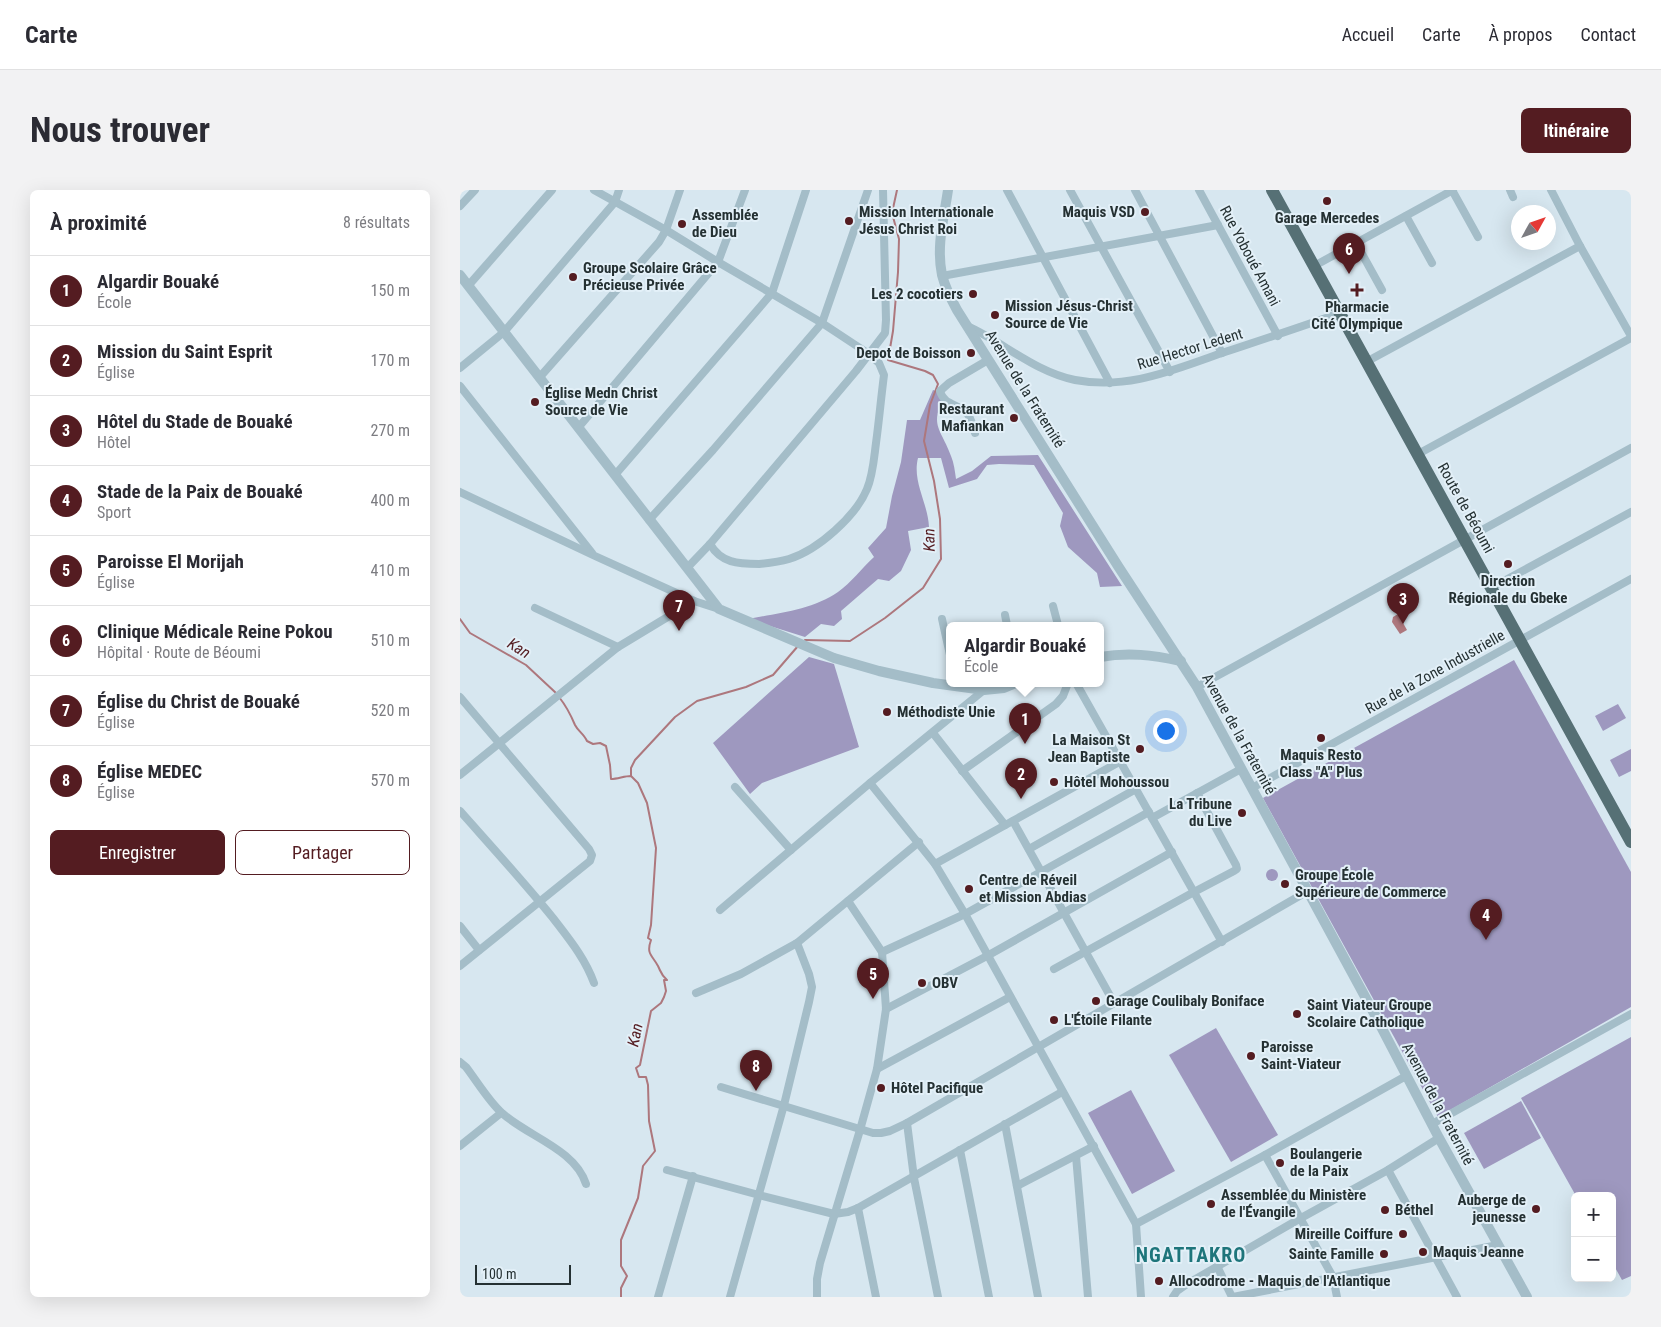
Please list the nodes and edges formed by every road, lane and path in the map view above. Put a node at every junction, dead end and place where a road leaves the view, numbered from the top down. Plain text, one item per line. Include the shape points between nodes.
1 (475, 190) edge
2 (552, 190) edge
3 (594, 190) edge
4 (619, 190) edge
5 (680, 190) edge
6 (745, 190) edge
7 (806, 190) edge
8 (868, 190) edge
9 (883, 190) edge
10 (948, 190) edge
11 (1007, 190) edge
12 (1070, 190) edge
13 (1134, 190) edge
14 (1199, 190) edge
15 (1272, 190) edge
16 (1452, 190) edge
17 (1551, 190) edge
18 (615, 202) junction
19 (460, 206) edge
20 (1406, 216) junction
21 (1218, 225) junction
22 (666, 230) junction
23 (1159, 236) junction
24 (1478, 237) dead end
25 (1356, 242) junction
26 (1580, 246) junction
27 (1101, 247) junction
28 (1044, 257) junction
29 (718, 262) junction
30 (1432, 263) dead end
31 (1314, 266) junction
32 (460, 275) edge
33 (942, 276) junction
34 (468, 286) junction
35 (1382, 290) dead end
36 (772, 294) junction
37 (1340, 313) junction
38 (822, 323) junction
39 (966, 325) junction
40 (504, 332) junction
41 (1278, 336) junction
42 (1631, 337) edge
43 (1222, 353) junction
44 (869, 354) junction
45 (988, 360) junction
46 (1366, 362) junction
47 (460, 368) edge
48 (1170, 372) junction
49 (539, 378) junction
50 (1110, 383) junction
51 (460, 386) edge
52 (578, 428) junction
53 (975, 433) dead end
54 (1631, 448) edge
55 (1418, 454) junction
56 (615, 475) junction
57 (460, 492) edge
58 (1631, 512) edge
59 (649, 520) junction
60 (1464, 539) junction
61 (710, 544) junction
62 (595, 556) junction
63 (687, 568) junction
64 (1631, 580) edge
65 (1491, 588) junction
66 (694, 600) junction
67 (1053, 606) dead end
68 (535, 608) dead end
69 (719, 609) junction
70 (1005, 615) dead end
71 (942, 619) dead end
72 (1006, 622) edge
73 (1057, 622) edge
74 (946, 637) edge
75 (1520, 641) junction
76 (618, 647) junction
77 (1104, 656) edge
78 (1181, 661) junction
79 (946, 683) edge
80 (968, 687) edge
81 (1006, 687) edge
82 (1066, 687) edge
83 (1078, 687) edge
84 (1197, 687) junction
85 (984, 690) junction
86 (460, 697) edge
87 (933, 733) junction
88 (499, 742) junction
89 (1120, 761) junction
90 (1241, 769) junction
91 (962, 771) junction
92 (460, 775) edge
93 (870, 783) junction
94 (735, 787) dead end
95 (1252, 788) junction
96 (1136, 789) junction
97 (1197, 793) junction
98 (460, 811) edge
99 (1151, 815) junction
100 (1013, 821) junction
101 (1005, 826) junction
102 (919, 842) junction
103 (1631, 842) edge
104 (1028, 849) junction
105 (791, 850) junction
106 (1172, 852) junction
107 (936, 864) junction
108 (1041, 872) junction
109 (1308, 891) junction
110 (1194, 892) junction
111 (848, 900) junction
112 (540, 902) junction
113 (720, 910) dead end
114 (1064, 912) junction
115 (964, 914) junction
116 (460, 926) edge
117 (1222, 942) junction
118 (797, 943) junction
119 (480, 950) junction
120 (882, 952) junction
121 (1085, 952) junction
122 (986, 956) junction
123 (460, 966) edge
124 (1054, 970) dead end
125 (594, 983) dead end
126 (696, 993) dead end
127 (1010, 997) junction
128 (1114, 1003) junction
129 (886, 1009) junction
130 (1631, 1014) edge
131 (1038, 1048) junction
132 (460, 1062) edge
133 (877, 1069) junction
134 (1406, 1076) junction
135 (721, 1087) dead end
136 (1062, 1092) junction
137 (784, 1105) junction
138 (501, 1113) junction
139 (907, 1123) junction
140 (1005, 1124) junction
141 (1432, 1124) junction
142 (860, 1130) junction
143 (1439, 1138) junction
144 (460, 1146) edge
145 (1094, 1146) junction
146 (960, 1150) junction
147 (1264, 1155) junction
148 (1076, 1156) junction
149 (667, 1170) dead end
150 (1388, 1170) junction
151 (693, 1176) junction
152 (914, 1178) junction
153 (586, 1184) dead end
154 (1017, 1186) junction
155 (759, 1195) junction
156 (858, 1208) junction
157 (834, 1214) junction
158 (1301, 1218) junction
159 (1136, 1224) junction
160 (1498, 1246) junction
161 (1436, 1258) junction
162 (1217, 1266) junction
163 (1333, 1277) junction
164 (658, 1297) edge
165 (730, 1297) edge
166 (817, 1297) edge
167 (876, 1297) edge
168 (938, 1297) edge
169 (989, 1297) edge
170 (1038, 1297) edge
171 (1088, 1297) edge
172 (1142, 1297) edge
173 (1173, 1297) edge
174 (1236, 1297) edge
175 (1337, 1297) edge
176 (1457, 1297) edge
177 (1527, 1297) edge

1 - 19 street
2 - 34 street
3 - 18 street
4 - 18 street
5 - 22 street
6 - 29 street
7 - 36 street
8 - 38 street
9 - 44 street via 886,328
10 - 33 street, Avenue de la Fraternité via 940,247
11 - 28 street
12 - 27 street
13 - 23 street
14 - 21 street, Rue Yoboué Amani
15 - 31 main road, Route de Béoumi
16 - 20 street
16 - 24 street
17 - 26 street
18 - 22 street
18 - 40 street
20 - 25 street
20 - 30 street
21 - 23 street
21 - 41 street, Rue Yoboué Amani
22 - 29 street
22 - 49 street via 659,242
23 - 27 street
23 - 43 street
25 - 31 street
25 - 35 street
26 - 42 street
26 - 46 street
27 - 28 street
27 - 48 street
28 - 33 street
28 - 50 street
29 - 36 street
29 - 52 street
31 - 37 main road, Route de Béoumi
32 - 34 street
33 - 39 street, Avenue de la Fraternité
34 - 40 street
36 - 38 street
36 - 56 street
37 - 41 street, Rue Hector Ledent
37 - 46 main road, Route de Béoumi
38 - 44 street
38 - 59 street
39 - 45 street, Avenue de la Fraternité
39 - 50 street, Rue Hector Ledent via 1052,372 1075,380
40 - 47 street
40 - 49 street
41 - 43 street, Rue Hector Ledent
42 - 55 street
43 - 48 street, Rue Hector Ledent
44 - 61 street
44 - 61 street via 884,375 881,404 867,488 848,516 811,548 775,563 726,561 715,553
45 - 53 street via 940,391 949,404 966,412
45 - 78 street, Avenue de la Fraternité
46 - 55 main road, Route de Béoumi
48 - 50 street, Rue Hector Ledent
49 - 52 street
51 - 62 street
52 - 56 street
54 - 60 street
55 - 60 main road, Route de Béoumi
56 - 59 street
57 - 62 street
58 - 65 street
59 - 63 street
60 - 65 main road, Route de Béoumi
60 - 84 street
61 - 63 street
62 - 66 street
63 - 69 street
64 - 75 street, Rue de la Zone Industrielle
65 - 75 main road, Route de Béoumi
66 - 69 street
66 - 76 street
67 - 73 street
68 - 76 street
69 - 79 street via 834,658 879,671
70 - 72 street
71 - 74 street
75 - 95 street, Rue de la Zone Industrielle
75 - 103 main road, Route de Béoumi
76 - 88 street
77 - 78 street via 1138,653
78 - 84 street, Avenue de la Fraternité
80 - 85 street
81 - 85 street
82 - 91 street via 1056,704
83 - 89 street
84 - 90 street, Avenue de la Fraternité
85 - 87 street
86 - 88 street
87 - 91 street
87 - 93 street
88 - 92 street
88 - 112 street via 592,855 590,861
89 - 96 street
89 - 100 street
90 - 95 street, Avenue de la Fraternité
90 - 97 street
91 - 101 street
93 - 102 street
93 - 105 street
94 - 105 street
95 - 109 street, Avenue de la Fraternité
96 - 99 street
96 - 104 street
97 - 99 street
97 - 110 street via 1237,868
98 - 112 street
99 - 106 street
99 - 108 street
100 - 101 street
100 - 104 street
101 - 107 street
102 - 107 street
102 - 111 street
104 - 108 street
105 - 113 street
106 - 110 street
106 - 114 street
107 - 115 street
108 - 114 street
108 - 115 street
109 - 117 street
109 - 134 street, Avenue de la Fraternité
110 - 117 street
110 - 121 street
111 - 118 street
111 - 120 street
112 - 119 street
112 - 125 street via 578,950
114 - 121 street
114 - 122 street
115 - 120 street
115 - 122 street
116 - 119 street
117 - 128 street
118 - 126 street via 741,974
118 - 137 street via 812,987
119 - 123 street
120 - 129 street
121 - 124 street
121 - 128 street
122 - 127 street
122 - 129 street
127 - 131 street
127 - 133 street
128 - 131 street
129 - 133 street
130 - 141 street
131 - 136 street
131 - 139 street
132 - 138 street
133 - 142 street
134 - 141 street, Avenue de la Fraternité
134 - 147 street
135 - 137 street
136 - 140 street
136 - 145 street
137 - 142 street
137 - 155 street
138 - 144 street
138 - 153 street via 577,1166
139 - 142 street via 881,1134
139 - 152 street
140 - 146 street
140 - 154 street
141 - 143 street, Avenue de la Fraternité
142 - 157 street
143 - 150 street
143 - 160 street, Avenue de la Fraternité
145 - 148 street
145 - 159 street
146 - 152 street
146 - 169 street
147 - 158 street
147 - 159 street
148 - 154 street
148 - 171 street
149 - 151 street
150 - 158 street
150 - 161 street
151 - 155 street
151 - 164 street
152 - 156 street
152 - 168 street
154 - 170 street
155 - 157 street
155 - 165 street
156 - 157 street
156 - 167 street
157 - 166 street via 818,1271
158 - 162 street
158 - 163 street
159 - 172 street
160 - 161 street
160 - 177 street, Avenue de la Fraternité
161 - 163 street
161 - 176 street
162 - 173 street via 1177,1291
162 - 174 street
163 - 174 street
163 - 175 street

